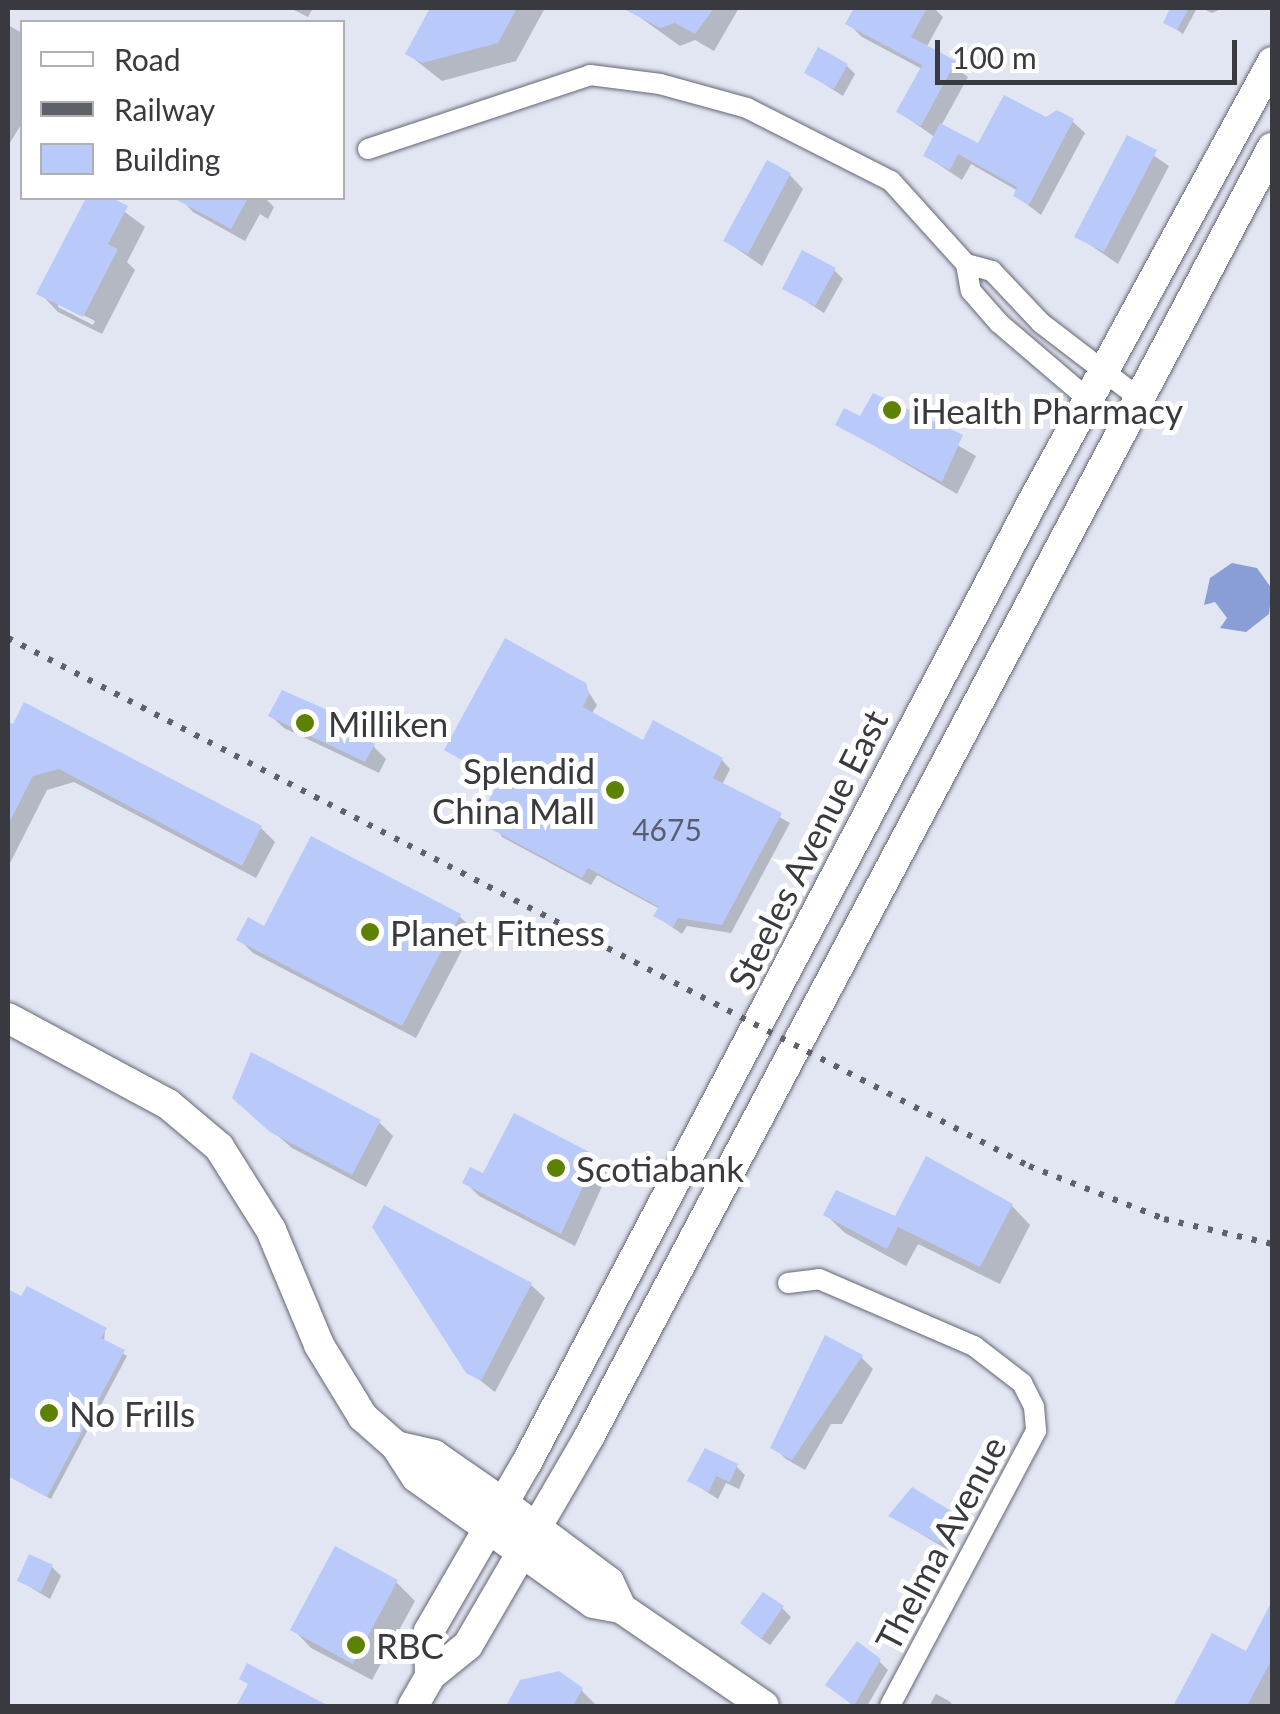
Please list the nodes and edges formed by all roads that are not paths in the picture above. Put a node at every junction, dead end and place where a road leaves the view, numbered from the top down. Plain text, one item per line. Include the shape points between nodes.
1 (1272, 62) edge
2 (1272, 148) edge
3 (368, 149) dead end
4 (966, 264) junction
5 (1104, 370) junction
6 (1139, 398) junction
7 (1089, 399) junction
8 (1123, 428) junction
9 (8, 1018) edge
10 (788, 1283) dead end
11 (496, 1516) junction
12 (529, 1541) junction
13 (430, 1676) junction
14 (413, 1706) edge
15 (764, 1706) edge
16 (890, 1706) edge

1 - 5 main road, Steeles Avenue East
2 - 6 main road, Steeles Avenue East
3 - 4 street via 590,75 660,84 747,108 891,181
4 - 5 street via 992,271 1041,323
4 - 7 street via 971,291 999,323
5 - 6 street
5 - 7 main road, Steeles Avenue East
6 - 8 main road, Steeles Avenue East
7 - 8 street
7 - 11 main road, Steeles Avenue East
8 - 12 main road, Steeles Avenue East
9 - 11 main road via 168,1104 218,1147 271,1230 319,1345 364,1417 396,1446 434,1455
10 - 16 street, Thelma Avenue via 819,1279 974,1346 1022,1383 1034,1407 1036,1431
11 - 12 main road
11 - 13 main road, Steeles Avenue East via 430,1631
12 - 13 main road, Steeles Avenue East via 468,1646
12 - 15 main road via 593,1603 622,1608
13 - 14 main road, Steeles Avenue East

